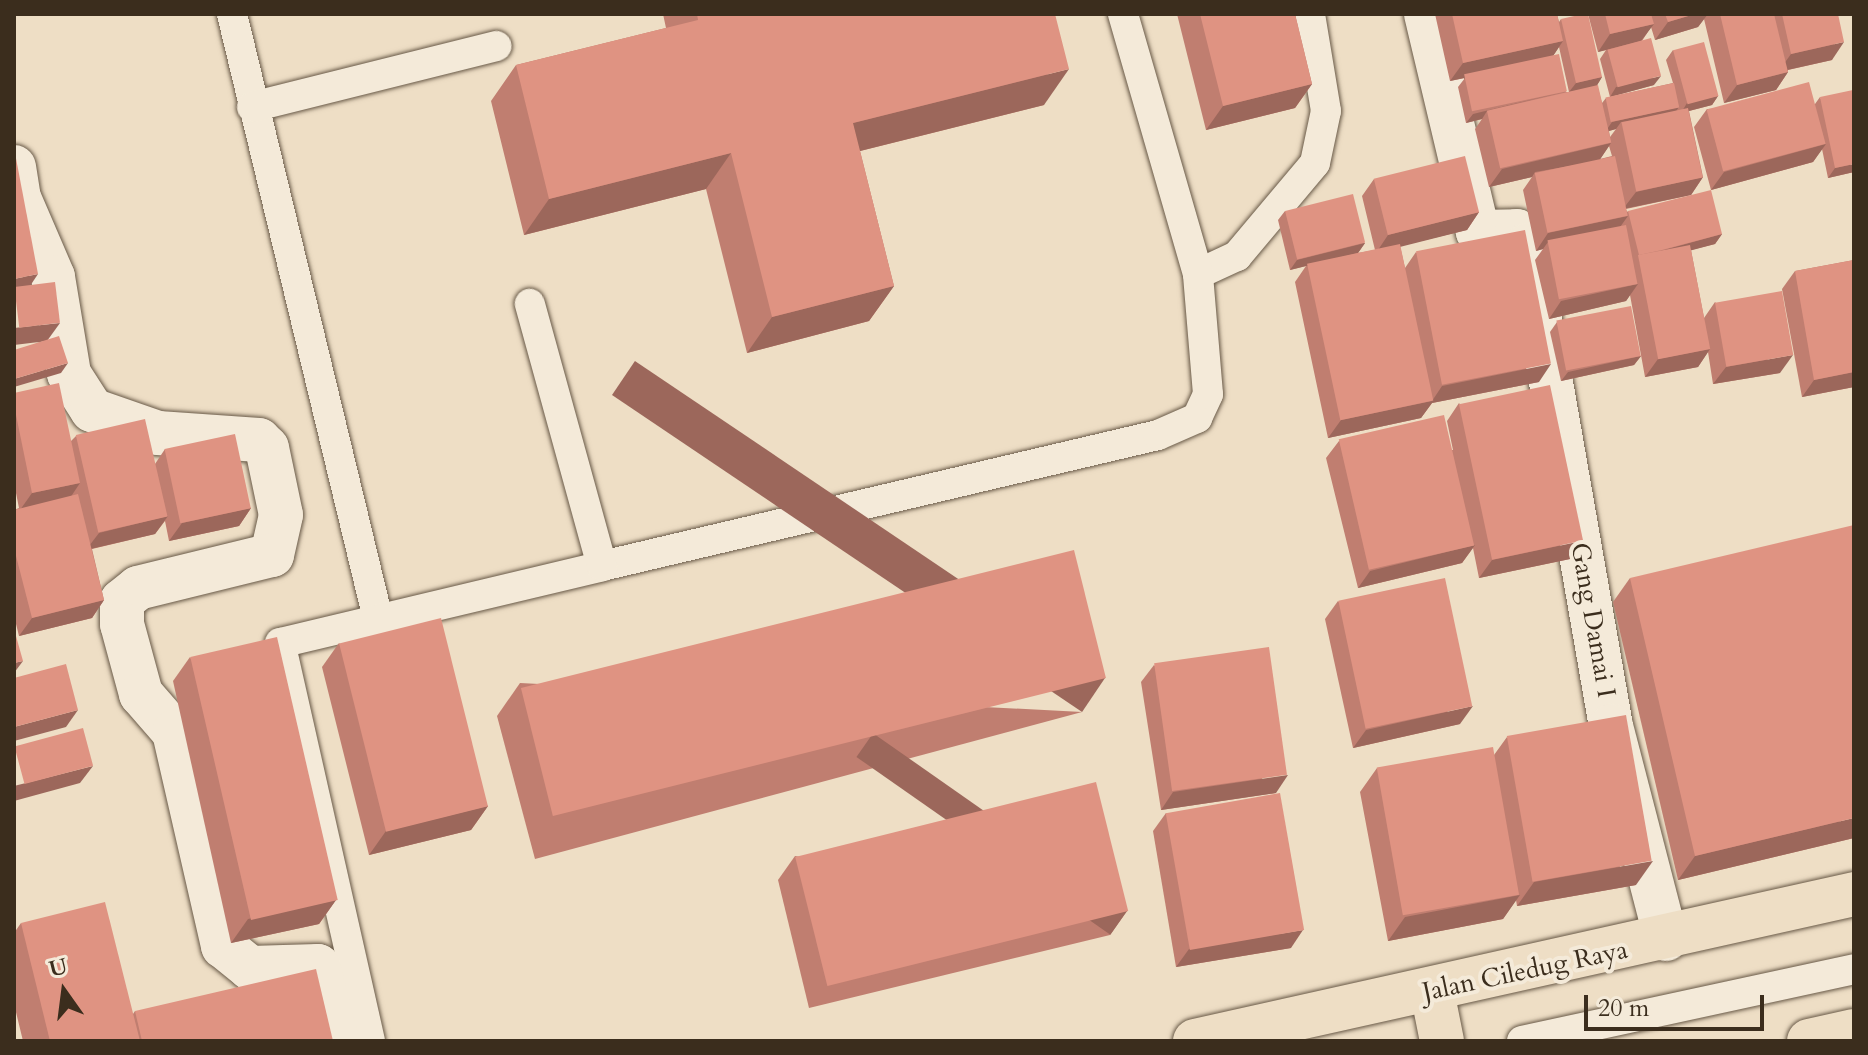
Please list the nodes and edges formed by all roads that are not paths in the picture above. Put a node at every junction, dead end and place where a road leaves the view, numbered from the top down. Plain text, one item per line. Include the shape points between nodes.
1 (232, 14) edge
2 (1123, 14) edge
3 (1310, 14) edge
4 (1426, 14) edge
5 (497, 46) dead end
6 (252, 107) junction
7 (14, 167) edge
8 (1198, 274) junction
9 (530, 304) dead end
10 (602, 566) junction
11 (378, 619) junction
12 (1854, 894) edge
13 (1666, 939) junction
14 (1854, 969) edge
15 (1432, 991) junction
16 (1854, 1031) edge
17 (337, 1041) edge
18 (370, 1041) edge
19 (1195, 1041) edge
20 (1442, 1041) edge
21 (1522, 1041) edge
22 (1809, 1041) edge

1 - 6 lane
2 - 8 lane
3 - 8 lane via 1326,111 1315,163 1237,256
4 - 13 street, Gang Damai I via 1478,232 1517,231 1527,245 1611,726
5 - 6 lane
6 - 11 lane
7 - 17 street via 53,277 69,374 92,410 158,433 259,440 267,448 281,515 272,555 138,588 122,601 122,624 141,694 174,732 223,946 250,968 318,966
8 - 10 lane via 1208,394 1197,418 1158,435
9 - 10 lane
10 - 11 lane
11 - 18 lane via 280,643
12 - 13 main road, Jalan Ciledug Raya
13 - 15 main road, Jalan Ciledug Raya
14 - 21 lane
15 - 19 main road, Jalan Ciledug Raya
15 - 20 main road
16 - 22 main road

